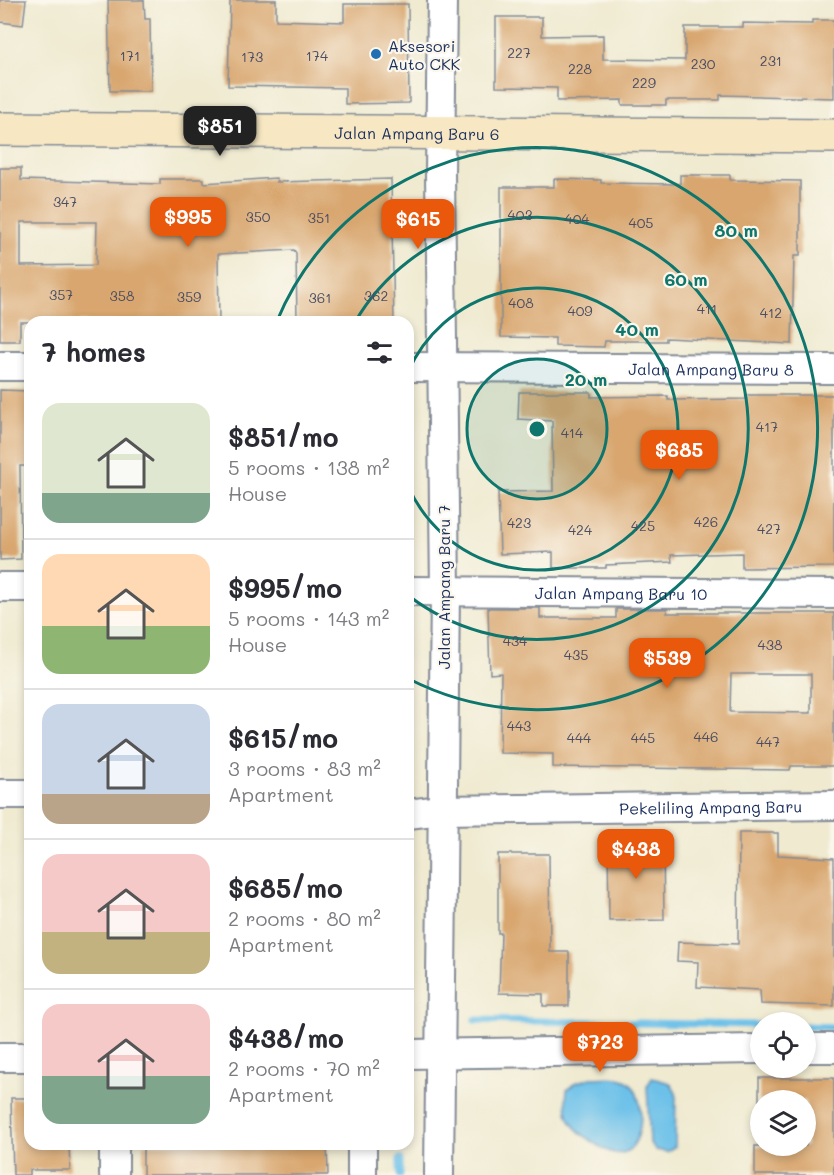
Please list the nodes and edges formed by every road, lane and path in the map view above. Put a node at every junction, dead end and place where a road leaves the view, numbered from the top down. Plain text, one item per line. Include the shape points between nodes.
1 (442, 0) edge
2 (0, 129) edge
3 (440, 133) junction
4 (834, 136) edge
5 (0, 366) edge
6 (24, 366) edge
7 (414, 367) edge
8 (442, 367) junction
9 (834, 369) edge
10 (0, 587) edge
11 (24, 588) edge
12 (414, 591) edge
13 (445, 591) junction
14 (834, 594) edge
15 (0, 794) edge
16 (24, 794) edge
17 (834, 805) edge
18 (441, 810) junction
19 (414, 813) edge
20 (750, 1048) edge
21 (816, 1048) edge
22 (834, 1048) edge
23 (438, 1052) junction
24 (414, 1054) edge
25 (0, 1057) edge
26 (24, 1057) edge
27 (114, 1150) edge
28 (362, 1150) edge
29 (114, 1175) edge
30 (362, 1175) edge
31 (438, 1175) edge

1 - 3 street, Jalan Ampang Baru 7
2 - 3 main road, Jalan Ampang Baru 6
3 - 4 main road, Jalan Ampang Baru 6
3 - 8 street, Jalan Ampang Baru 7
5 - 6 street
7 - 8 street, Jalan Ampang Baru 8
8 - 9 street, Jalan Ampang Baru 8
8 - 13 street, Jalan Ampang Baru 7
10 - 11 street
12 - 13 street, Jalan Ampang Baru 10
13 - 14 street, Jalan Ampang Baru 10
13 - 18 street, Jalan Ampang Baru 7
15 - 16 street
17 - 18 street, Pekeliling Ampang Baru
18 - 19 street, Pekeliling Ampang Baru
18 - 23 street, Jalan Ampang Baru 7
20 - 23 street
21 - 22 street
23 - 24 street
23 - 31 street, Jalan Ampang Baru 7
25 - 26 street
27 - 29 street
28 - 30 street

